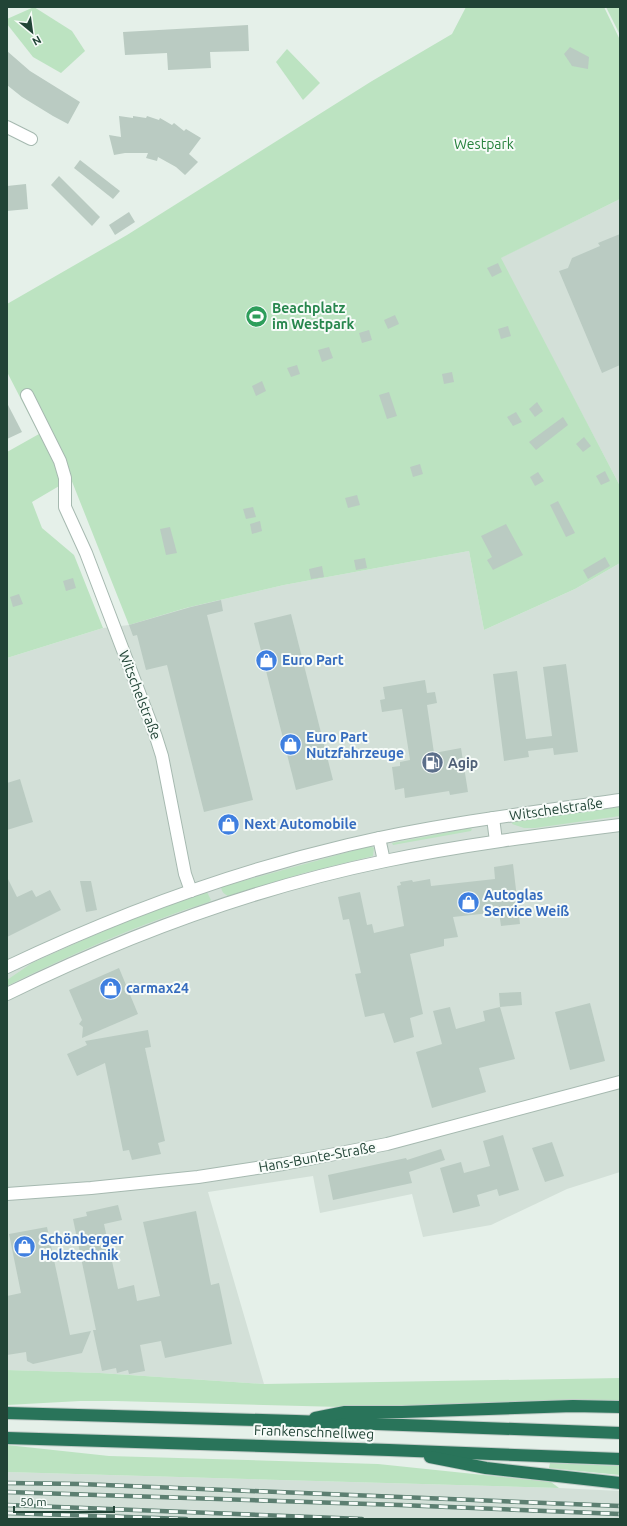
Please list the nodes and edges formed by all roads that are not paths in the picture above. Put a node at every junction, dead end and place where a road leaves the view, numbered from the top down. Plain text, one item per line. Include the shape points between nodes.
1 (7, 127) edge
2 (31, 139) dead end
3 (27, 395) dead end
4 (620, 800) edge
5 (493, 818) junction
6 (620, 825) edge
7 (380, 838) junction
8 (496, 842) junction
9 (384, 861) junction
10 (191, 891) junction
11 (7, 968) edge
12 (7, 994) edge
13 (620, 1082) edge
14 (7, 1194) edge
15 (620, 1407) edge
16 (7, 1413) edge
17 (296, 1422) junction
18 (620, 1433) edge
19 (7, 1438) edge
20 (390, 1450) junction
21 (620, 1459) edge
22 (620, 1483) edge

1 - 2 street
3 - 10 street, Witschelstraße via 60,461 66,478 65,507 86,553 156,737
4 - 5 street, Witschelstraße
5 - 7 street, Witschelstraße
5 - 8 street, Witschelstraße
6 - 8 street, Witschelstraße
7 - 9 street
7 - 10 street, Witschelstraße via 294,859
8 - 9 street, Witschelstraße
9 - 12 street, Witschelstraße via 295,883 201,912 94,954
10 - 11 street, Witschelstraße via 109,921
13 - 14 street, Hans-Bunte-Straße via 387,1144 283,1164 198,1177 86,1189
15 - 17 highway via 345,1412
16 - 17 highway, Frankenschnellweg
17 - 18 highway, Frankenschnellweg
19 - 20 highway, Frankenschnellweg
20 - 21 highway, Frankenschnellweg
20 - 22 highway via 486,1468

